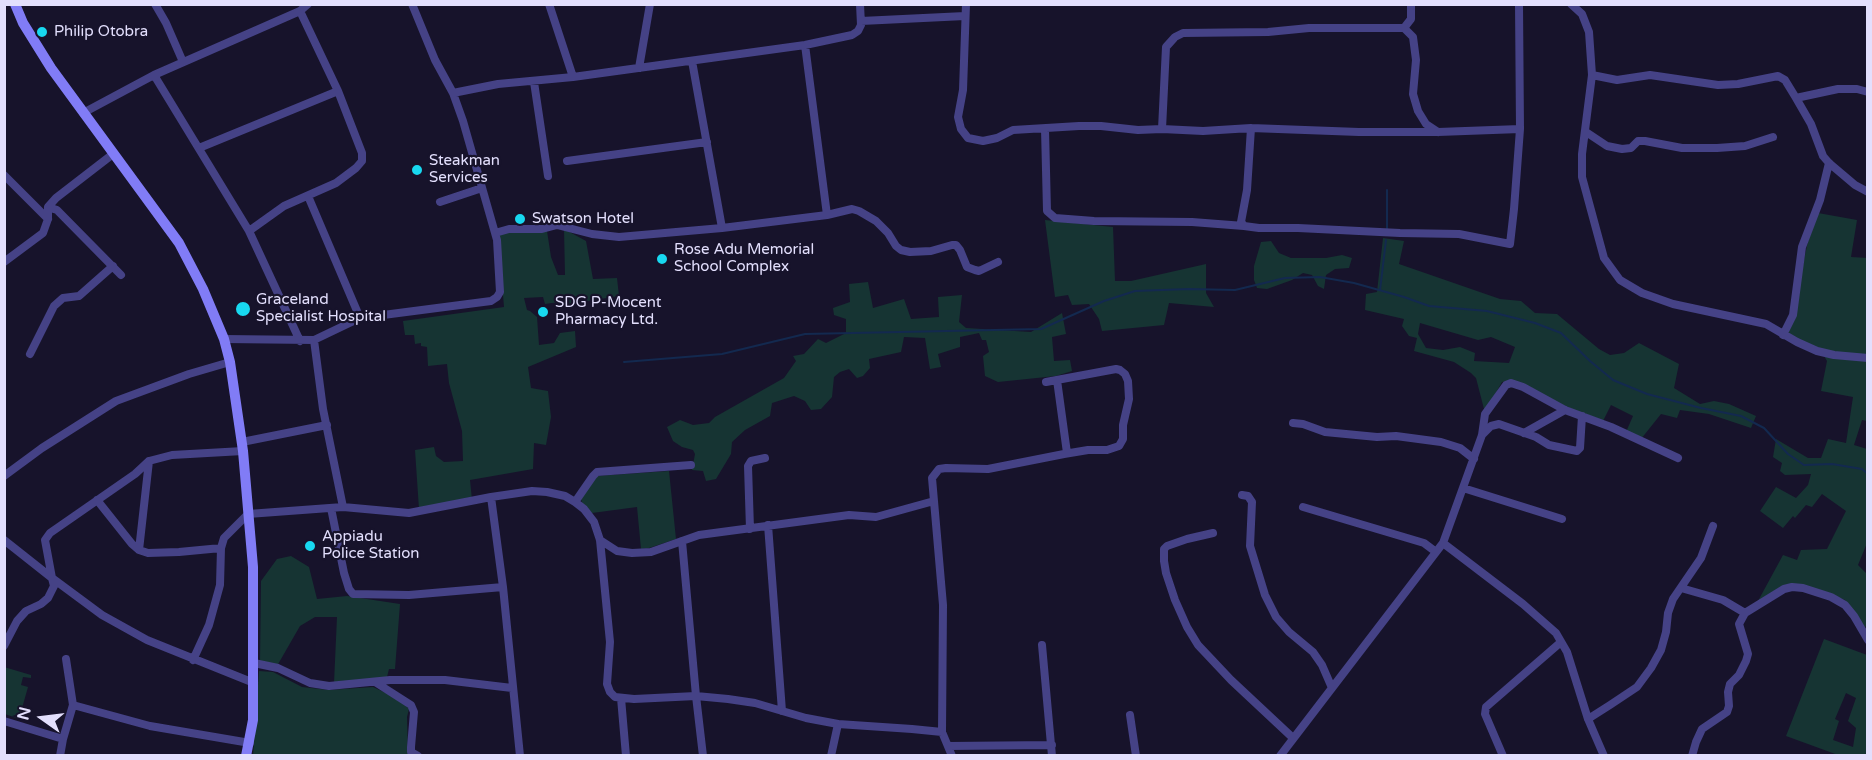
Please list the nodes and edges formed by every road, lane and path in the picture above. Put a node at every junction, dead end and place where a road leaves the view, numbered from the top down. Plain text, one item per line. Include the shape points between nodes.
1 (15, 4) edge
2 (155, 4) edge
3 (308, 4) edge
4 (412, 4) edge
5 (549, 4) edge
6 (650, 4) edge
7 (860, 4) edge
8 (966, 4) edge
9 (1411, 4) edge
10 (1519, 4) edge
11 (1571, 4) edge
12 (300, 11) junction
13 (965, 16) junction
14 (861, 21) junction
15 (1404, 28) junction
16 (805, 45) junction
17 (692, 61) junction
18 (183, 62) junction
19 (639, 68) junction
20 (154, 75) junction
21 (1592, 75) junction
22 (573, 77) junction
23 (534, 81) junction
24 (338, 91) junction
25 (1868, 92) edge
26 (453, 93) junction
27 (1796, 98) junction
28 (83, 113) junction
29 (1251, 128) junction
30 (1045, 129) junction
31 (1162, 129) junction
32 (1520, 129) junction
33 (1438, 132) junction
34 (1586, 132) junction
35 (1773, 137) dead end
36 (707, 142) junction
37 (199, 148) junction
38 (113, 154) junction
39 (567, 161) dead end
40 (1828, 163) junction
41 (4, 175) edge
42 (548, 176) dead end
43 (482, 188) junction
44 (1868, 192) edge
45 (308, 196) junction
46 (440, 202) dead end
47 (48, 207) junction
48 (827, 215) junction
49 (48, 219) junction
50 (1244, 226) junction
51 (722, 228) junction
52 (249, 231) junction
53 (495, 233) junction
54 (4, 262) edge
55 (998, 262) dead end
56 (113, 266) junction
57 (122, 275) dead end
58 (360, 318) junction
59 (1783, 335) junction
60 (224, 339) junction
61 (314, 340) junction
62 (300, 341) junction
63 (30, 354) dead end
64 (1868, 358) edge
65 (230, 362) junction
66 (1057, 380) junction
67 (1046, 382) dead end
68 (1565, 410) junction
69 (1582, 416) junction
70 (1293, 423) dead end
71 (327, 425) junction
72 (1524, 433) junction
73 (1482, 435) junction
74 (242, 446) junction
75 (1067, 453) junction
76 (765, 458) dead end
77 (1678, 458) dead end
78 (1474, 459) junction
79 (149, 461) junction
80 (691, 465) dead end
81 (4, 476) edge
82 (1463, 488) junction
83 (1242, 495) dead end
84 (491, 497) junction
85 (97, 500) junction
86 (934, 501) junction
87 (575, 502) junction
88 (343, 507) junction
89 (1303, 507) dead end
90 (331, 508) junction
91 (248, 514) junction
92 (1562, 519) dead end
93 (768, 525) junction
94 (1713, 526) dead end
95 (750, 529) junction
96 (1213, 533) dead end
97 (600, 540) junction
98 (682, 541) junction
99 (5, 542) edge
100 (1443, 543) junction
101 (221, 548) junction
102 (139, 550) junction
103 (1436, 552) junction
104 (52, 578) junction
105 (503, 586) junction
106 (1681, 588) junction
107 (1745, 613) junction
108 (1868, 640) edge
109 (1561, 642) junction
110 (1042, 645) dead end
111 (4, 646) edge
112 (66, 658) dead end
113 (193, 660) junction
114 (254, 663) junction
115 (374, 682) junction
116 (254, 683) junction
117 (512, 688) junction
118 (1332, 688) junction
119 (696, 696) junction
120 (621, 698) junction
121 (73, 705) junction
122 (782, 711) junction
123 (1130, 715) dead end
124 (1588, 719) junction
125 (4, 720) edge
126 (838, 724) junction
127 (942, 732) junction
128 (1293, 738) junction
129 (63, 739) junction
130 (250, 743) junction
131 (1052, 745) junction
132 (948, 746) junction
133 (1500, 754) edge
134 (60, 756) edge
135 (246, 756) edge
136 (418, 756) edge
137 (520, 756) edge
138 (626, 756) edge
139 (703, 756) edge
140 (831, 756) edge
141 (952, 756) edge
142 (1052, 756) edge
143 (1136, 756) edge
144 (1280, 756) edge
145 (1604, 756) edge
146 (1692, 756) edge

1 - 28 street via 51,68
2 - 18 street
3 - 12 street
4 - 26 street
5 - 22 street
6 - 19 street
7 - 14 street
8 - 13 street
9 - 15 street via 1411,19
10 - 32 street
11 - 21 street via 1582,14 1589,32
12 - 18 street
12 - 24 street
13 - 14 street
13 - 30 street via 963,90 958,117 961,129 968,138 983,141 1013,130
14 - 16 street via 852,35
15 - 31 street via 1183,33 1166,47
15 - 33 street via 1413,37 1413,94 1418,111 1426,124
16 - 17 street
16 - 48 street
17 - 19 street
17 - 36 street
18 - 20 street
19 - 22 street
20 - 28 street
20 - 37 street
21 - 27 street via 1617,80 1650,75 1718,85 1778,76
21 - 34 street
22 - 23 street
23 - 26 street
23 - 42 street
24 - 37 street
24 - 45 street via 363,153 362,161 336,183
25 - 27 street via 1838,89
26 - 43 street
27 - 40 street
28 - 38 street
29 - 31 street
29 - 33 street
29 - 50 street via 1241,222
30 - 31 street
30 - 50 street via 1047,211 1055,218
32 - 33 street
32 - 50 street via 1510,244 1459,234
34 - 35 street via 1607,146 1622,149 1631,148 1638,141 1682,148 1745,146
34 - 59 street via 1582,177 1604,258 1620,280 1673,304 1766,324
36 - 39 street
36 - 51 street
37 - 52 street
38 - 47 street
38 - 60 street via 179,243 204,289
40 - 44 street
40 - 59 street via 1820,200 1802,247 1793,315
41 - 49 street
43 - 46 street
43 - 53 street
45 - 52 street via 284,206
45 - 58 street
47 - 49 street
47 - 56 street via 57,210
48 - 51 street
48 - 55 street via 859,211 882,227 901,250 931,251 956,245 967,267 979,271
49 - 54 street via 44,233
51 - 53 street via 619,237 554,225
52 - 62 street
53 - 58 street via 500,292 491,301
56 - 57 street
56 - 63 street via 79,296 63,298 54,306
58 - 61 street
59 - 64 street via 1817,351
60 - 62 street
60 - 65 street
61 - 62 street
61 - 71 street
65 - 74 street
65 - 81 street via 116,401
66 - 67 street
66 - 75 street
66 - 75 street via 1116,369 1128,381 1127,414 1119,446
68 - 69 street
68 - 72 street
68 - 73 street via 1523,387 1506,384 1485,414
69 - 72 street via 1577,451 1549,445
69 - 77 street
70 - 78 street via 1325,432 1441,442 1460,448
71 - 74 street
71 - 88 street
72 - 73 street via 1499,424
73 - 78 street
74 - 79 street
74 - 91 street
75 - 86 street via 988,469 939,470 932,478
76 - 95 street via 751,461 748,466
78 - 82 street
79 - 85 street
79 - 102 street
80 - 87 street via 597,472
82 - 92 street
82 - 100 street
83 - 118 street via 1252,502 1250,546 1265,595 1276,617 1313,652
84 - 87 street via 540,491
84 - 88 street via 409,513
84 - 105 street
85 - 102 street
85 - 104 street via 45,540
86 - 93 street via 876,517 849,515
86 - 127 street via 943,605
87 - 97 street via 594,522
88 - 90 street
89 - 103 street via 1424,543
90 - 91 street
90 - 105 street via 348,589 353,594 409,595
91 - 101 street via 224,538
91 - 114 street
93 - 95 street
93 - 122 street
94 - 106 street via 1701,558
95 - 98 street
96 - 128 street via 1164,549 1166,573 1175,600 1198,645
97 - 98 street via 617,551 632,553 651,552
97 - 120 street via 610,642 607,684 610,692
98 - 119 street
99 - 104 street
100 - 103 street
100 - 109 street via 1523,604
101 - 102 street via 148,553
101 - 113 street via 220,585 209,625
103 - 118 street
104 - 111 street via 54,586 48,598 26,611
104 - 113 street via 102,615
105 - 117 street
106 - 107 street via 1723,600
106 - 124 street via 1671,606 1661,650 1651,668 1637,687
107 - 108 street via 1784,589 1803,588 1845,605
107 - 146 street via 1739,624 1748,654 1739,675 1730,684 1727,712 1702,729
109 - 124 street
109 - 133 street via 1486,707
110 - 131 street
112 - 121 street
113 - 116 street
114 - 115 street via 278,668 310,683 329,686
114 - 116 street
115 - 117 street via 445,680
115 - 136 street via 411,705 411,752
116 - 130 street
117 - 137 street
118 - 128 street
119 - 120 street
119 - 122 street
119 - 139 street
120 - 138 street
121 - 129 street
121 - 130 street via 150,726
122 - 126 street
123 - 143 street
124 - 145 street
125 - 129 street
126 - 127 street
126 - 140 street
127 - 132 street
128 - 144 street
129 - 134 street
130 - 135 street
131 - 132 street
131 - 142 street
132 - 141 street

